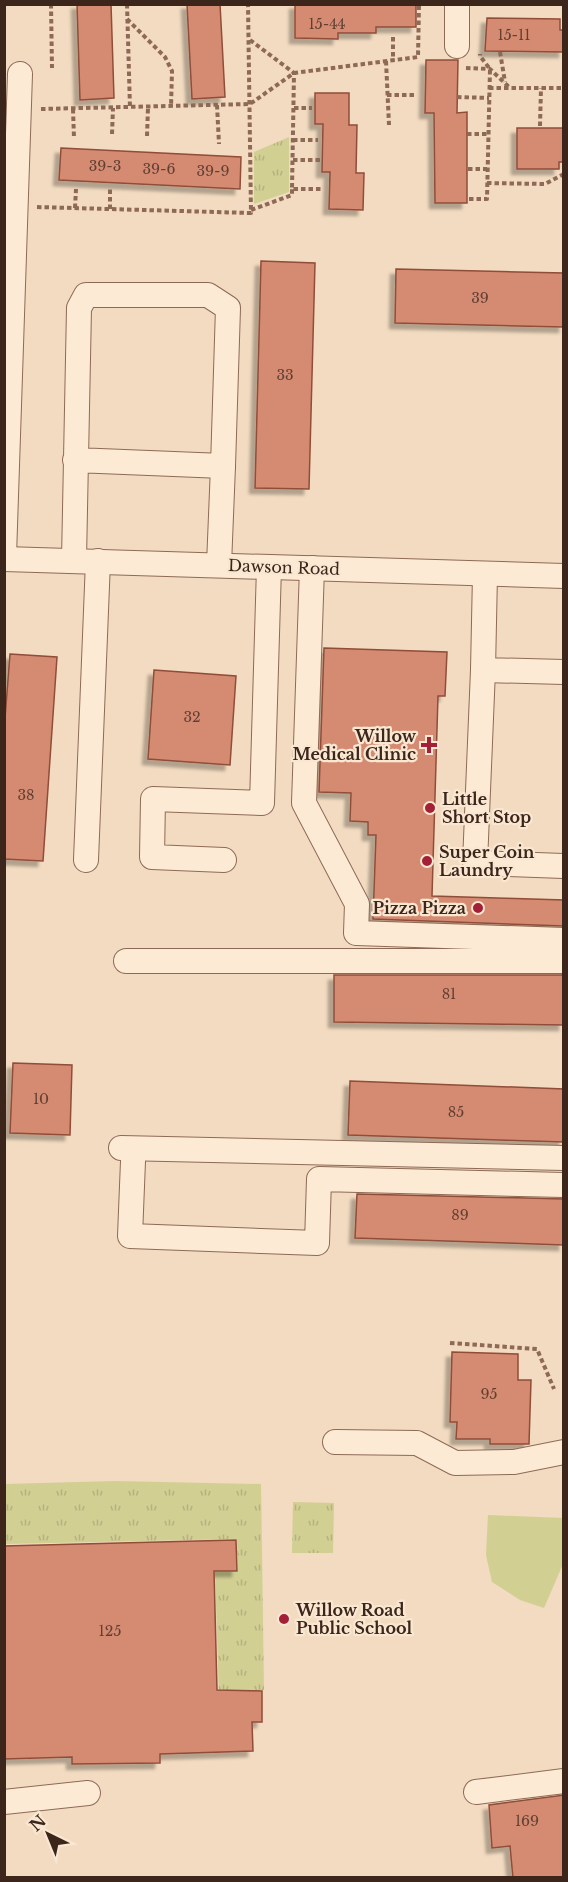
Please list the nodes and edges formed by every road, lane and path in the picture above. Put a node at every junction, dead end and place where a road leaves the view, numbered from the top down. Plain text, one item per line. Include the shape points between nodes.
1 (51, 4) edge
2 (127, 4) edge
3 (248, 4) edge
4 (419, 4) edge
5 (457, 4) edge
6 (127, 19) junction
7 (393, 37) dead end
8 (249, 39) junction
9 (500, 52) dead end
10 (465, 53) junction
11 (393, 60) junction
12 (386, 61) junction
13 (52, 69) dead end
14 (490, 69) junction
15 (294, 73) junction
16 (20, 74) dead end
17 (505, 83) junction
18 (489, 88) junction
19 (511, 88) junction
20 (541, 88) junction
21 (564, 88) edge
22 (387, 95) junction
23 (414, 95) dead end
24 (457, 97) dead end
25 (489, 98) junction
26 (250, 104) junction
27 (217, 105) junction
28 (171, 107) junction
29 (113, 108) junction
30 (130, 108) junction
31 (148, 108) junction
32 (294, 108) junction
33 (312, 108) dead end
34 (19, 109) junction
35 (73, 109) junction
36 (388, 125) dead end
37 (540, 126) dead end
38 (112, 134) dead end
39 (467, 134) dead end
40 (488, 135) junction
41 (147, 136) dead end
42 (74, 138) dead end
43 (293, 140) junction
44 (318, 140) dead end
45 (219, 144) dead end
46 (293, 160) junction
47 (322, 160) dead end
48 (468, 169) dead end
49 (487, 169) junction
50 (564, 174) edge
51 (487, 183) junction
52 (110, 187) dead end
53 (76, 189) dead end
54 (292, 189) junction
55 (322, 189) dead end
56 (469, 199) dead end
57 (16, 206) junction
58 (75, 208) junction
59 (110, 209) junction
60 (251, 210) junction
61 (75, 460) junction
62 (223, 466) junction
63 (4, 557) edge
64 (74, 560) junction
65 (98, 561) junction
66 (219, 565) junction
67 (269, 567) junction
68 (312, 568) junction
69 (485, 574) junction
70 (564, 576) edge
71 (483, 670) junction
72 (564, 672) edge
73 (86, 860) dead end
74 (224, 860) dead end
75 (564, 866) edge
76 (564, 940) edge
77 (126, 962) dead end
78 (564, 962) edge
79 (564, 1158) edge
80 (564, 1185) edge
81 (450, 1343) dead end
82 (554, 1389) dead end
83 (334, 1442) dead end
84 (564, 1452) edge
85 (564, 1781) edge
86 (476, 1792) dead end
87 (88, 1793) dead end
88 (4, 1802) edge

1 - 13 path
2 - 6 path
3 - 8 path
4 - 11 path via 418,57
5 - 10 street
6 - 28 path via 165,57 172,71
6 - 30 path
7 - 11 path
8 - 15 path
8 - 26 path
9 - 17 path
10 - 14 path
10 - 14 path via 480,57
11 - 12 path
12 - 15 path
12 - 22 path
14 - 17 path
14 - 18 path
15 - 26 path
15 - 32 path
16 - 34 street
17 - 19 path
18 - 19 path
18 - 25 path
19 - 20 path
20 - 21 path
20 - 37 path
22 - 23 path
22 - 36 path
24 - 25 path
25 - 40 path
26 - 27 path
26 - 60 path
27 - 28 path
27 - 45 path
28 - 31 path
29 - 30 path
29 - 35 path
29 - 38 path
30 - 31 path
31 - 41 path
32 - 33 path
32 - 43 path
34 - 35 path
34 - 57 street
35 - 42 path
39 - 40 path
40 - 49 path
43 - 44 path
43 - 46 path
46 - 47 path
46 - 54 path
48 - 49 path
49 - 51 path
50 - 51 path via 545,184
51 - 56 path via 487,199
52 - 59 path
53 - 58 path
54 - 55 path
54 - 60 path via 292,195
57 - 58 path
57 - 63 street
58 - 59 path
59 - 60 path
61 - 62 street
61 - 62 street via 79,308 86,295 208,295 228,308
61 - 64 street
62 - 66 street
63 - 64 street, Dawson Road
64 - 65 street, Dawson Road
65 - 66 street, Dawson Road
65 - 73 street
66 - 67 street, Dawson Road
67 - 68 street, Dawson Road
67 - 74 street via 262,803 153,799 152,857
68 - 69 street, Dawson Road
68 - 76 street via 304,803 357,904 356,933
69 - 70 street, Dawson Road
69 - 71 street
71 - 72 street
71 - 75 street via 475,863
77 - 78 street
79 - 80 street via 127,1154 130,1236 317,1243 319,1179
81 - 82 path via 537,1349
83 - 84 street via 417,1443 455,1463 514,1462
85 - 86 street
87 - 88 street

